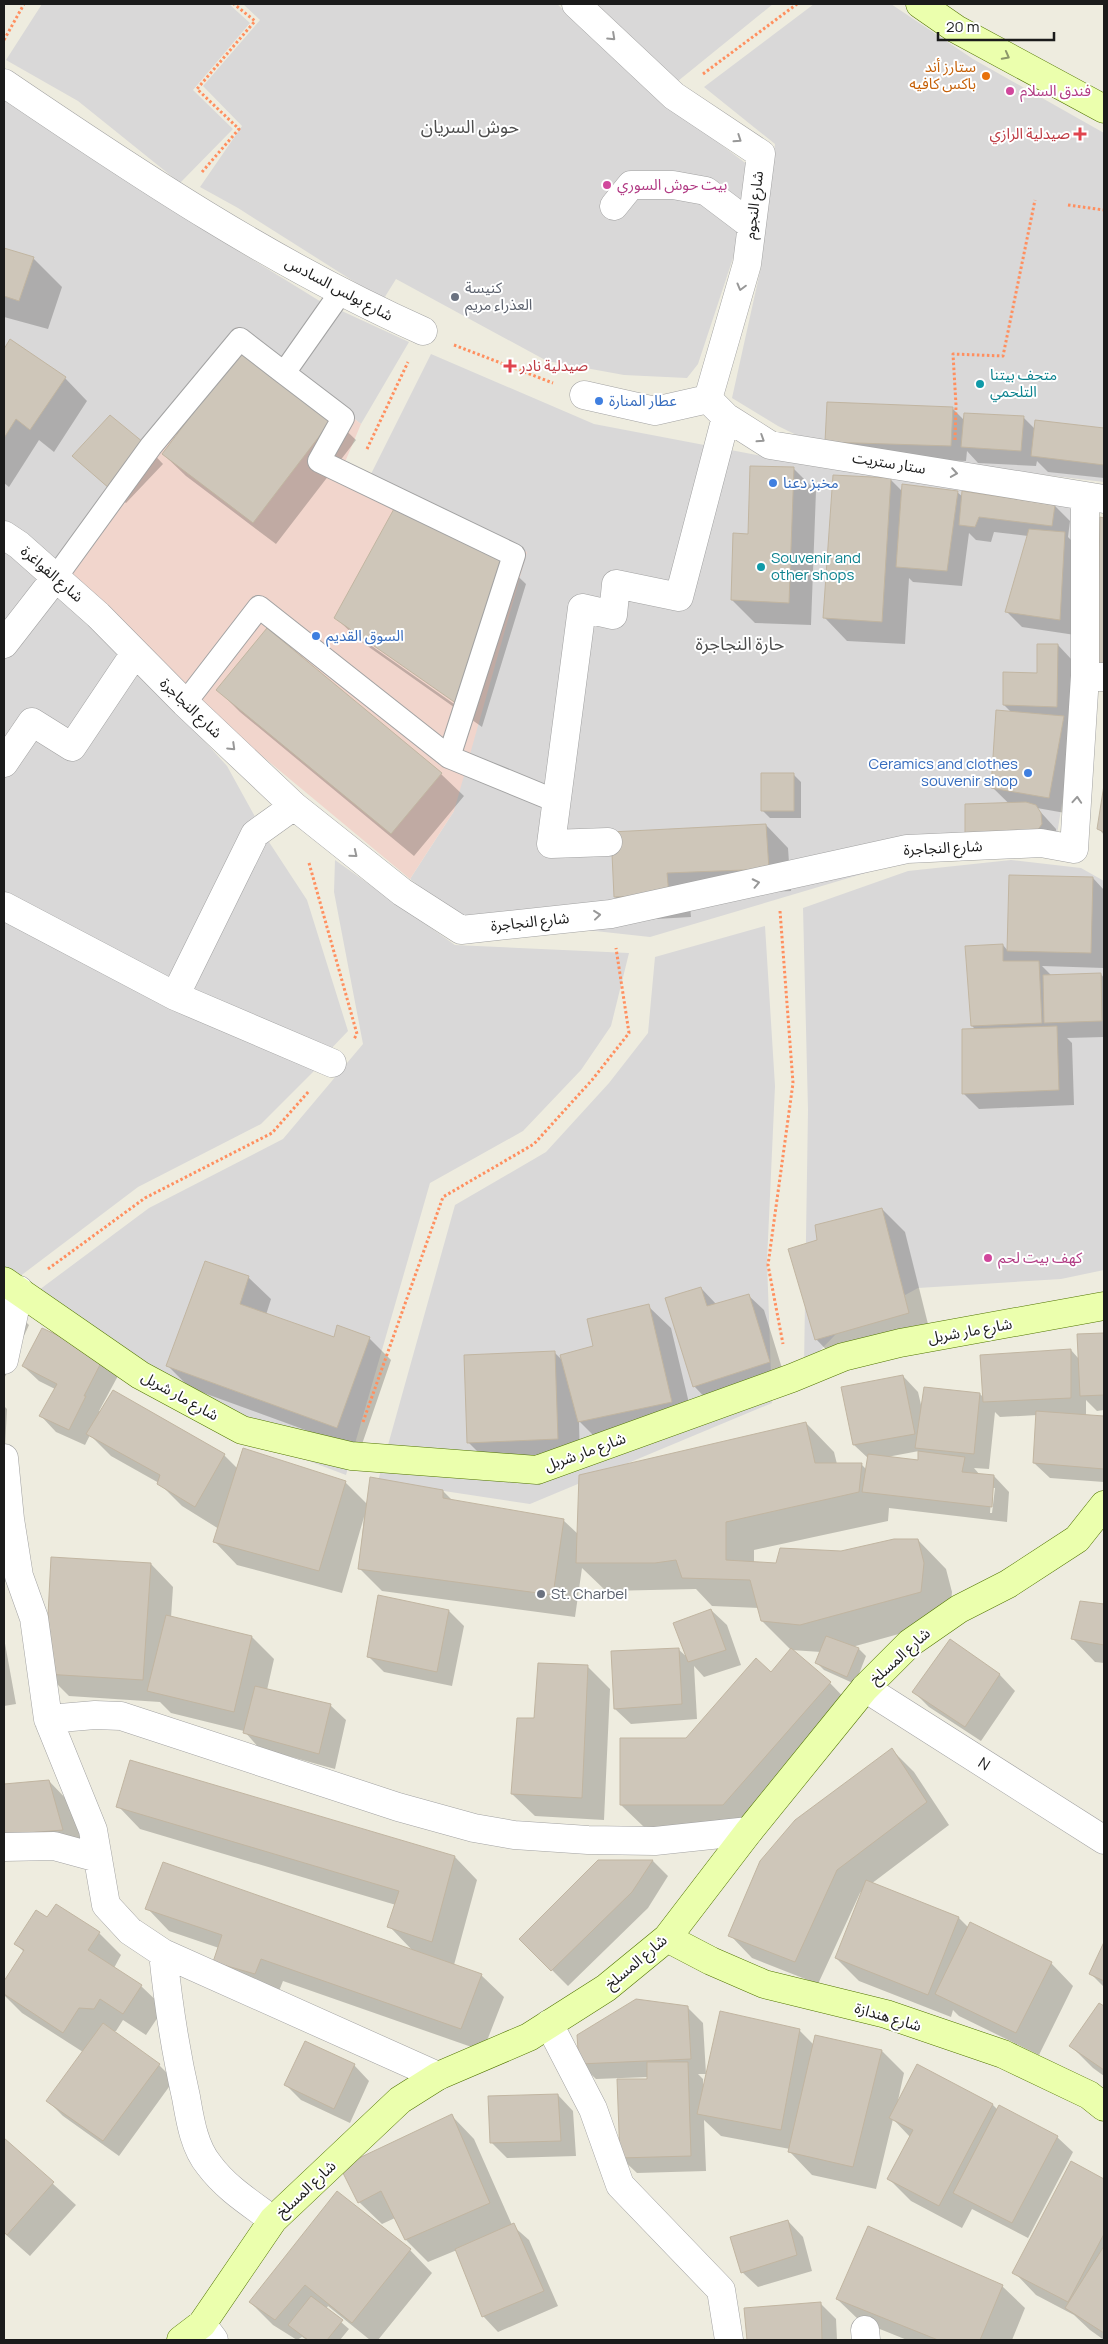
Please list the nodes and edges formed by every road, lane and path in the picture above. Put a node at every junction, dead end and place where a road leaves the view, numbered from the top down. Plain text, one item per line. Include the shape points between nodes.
1 (24, 4) edge
2 (234, 4) edge
3 (576, 4) edge
4 (796, 4) edge
5 (920, 4) edge
6 (4, 40) edge
7 (4, 82) edge
8 (674, 96) junction
9 (1104, 109) edge
10 (179, 198) junction
11 (1034, 200) dead end
12 (1068, 205) dead end
13 (614, 206) dead end
14 (1104, 210) edge
15 (752, 225) junction
16 (341, 292) junction
17 (423, 331) junction
18 (284, 373) junction
19 (584, 395) joint
20 (717, 408) junction
21 (953, 473) junction
22 (354, 478) junction
23 (1094, 498) edge
24 (4, 535) edge
25 (56, 577) junction
26 (98, 615) joint
27 (4, 644) edge
28 (135, 653) junction
29 (1095, 676) edge
30 (185, 703) junction
31 (449, 757) junction
32 (4, 763) edge
33 (556, 801) junction
34 (294, 806) junction
35 (608, 842) dead end
36 (777, 878) junction
37 (4, 906) edge
38 (611, 914) junction
39 (175, 996) junction
40 (332, 1063) junction
41 (12, 1285) edge
42 (1104, 1306) edge
43 (784, 1351) dead end
44 (4, 1360) edge
45 (351, 1456) junction
46 (4, 1458) edge
47 (1104, 1505) edge
48 (865, 1688) junction
49 (48, 1719) junction
50 (749, 1831) junction
51 (1104, 1840) edge
52 (4, 1846) edge
53 (98, 1858) junction
54 (667, 1938) junction
55 (163, 1953) junction
56 (549, 2024) junction
57 (438, 2076) junction
58 (1104, 2107) edge
59 (273, 2220) junction
60 (199, 2335) edge
61 (729, 2340) edge

1 - 6 path
2 - 10 path via 255,21 198,89 239,129
3 -> 8 street, شارع النجوم
4 - 8 path
5 -> 9 street via 956,29
7 - 10 street, شارع بولس السادس
8 -> 15 street, شارع النجوم via 761,154
10 - 16 street, شارع بولس السادس
11 - 21 path via 1003,356 953,354 956,405
12 - 14 path
13 - 15 street via 631,184 674,185 706,191
15 -> 20 street, شارع النجوم
16 - 17 street, شارع بولس السادس
16 - 18 lane
17 - 19 path via 474,354
17 - 22 path
18 - 22 lane via 343,418 319,461
18 - 25 lane via 240,339 151,446
19 - 20 street via 655,411
20 -> 21 street, ستار ستريت via 770,445
20 - 33 street, شارع النجوم via 679,597 616,584 613,615 582,608
21 -> 23 street, ستار ستريت
22 - 31 lane via 514,555
23 - 29 street
24 - 25 street, شارع الفواغرة
25 - 26 street, شارع الفواغرة
25 - 27 street
26 - 28 street, شارع النجاجرة
28 - 30 street, شارع النجاجرة
28 - 32 street via 72,747 32,722
36 -> 29 street, شارع النجاجرة via 907,849 1041,844 1074,849
30 - 31 lane via 259,607
30 -> 34 street, شارع النجاجرة
31 - 33 lane
33 - 35 street via 551,844
34 -> 38 street, شارع النجاجرة via 402,892 461,930
34 - 39 street via 255,834
34 - 40 path via 357,1034
38 -> 36 street, شارع النجاجرة
36 - 43 path via 793,1083 768,1265
37 - 39 street
38 - 45 path via 629,1033 534,1144 443,1197
39 - 40 street
40 - 41 path via 272,1133 145,1198
41 - 44 street
41 - 45 street, شارع مار شربل via 140,1375 242,1430
42 - 45 street, شارع مار شربل via 900,1343 843,1357 537,1470
46 - 49 street via 19,1576 34,1618
47 - 48 street, شارع المسلخ via 1077,1539 1008,1584 959,1608 918,1637
48 - 50 street, شارع المسلخ
48 - 51 street, N
49 - 50 street via 121,1716 398,1807 474,1828 514,1835 655,1841
49 - 53 street via 92,1830
50 - 54 street, شارع المسلخ
52 - 53 street via 54,1846
53 - 55 street via 106,1905 130,1931
54 - 56 street, شارع المسلخ via 606,1988
54 - 58 street, شارع هندازة via 764,1984 886,2014 1003,2054 1089,2095
55 - 57 street
55 - 59 street via 170,2016 194,2135 207,2164 223,2181
56 - 57 street, شارع المسلخ via 529,2037
56 - 61 street via 593,2109 620,2185 721,2290
57 - 59 street, شارع المسلخ via 400,2100
59 - 60 street, شارع المسلخ

